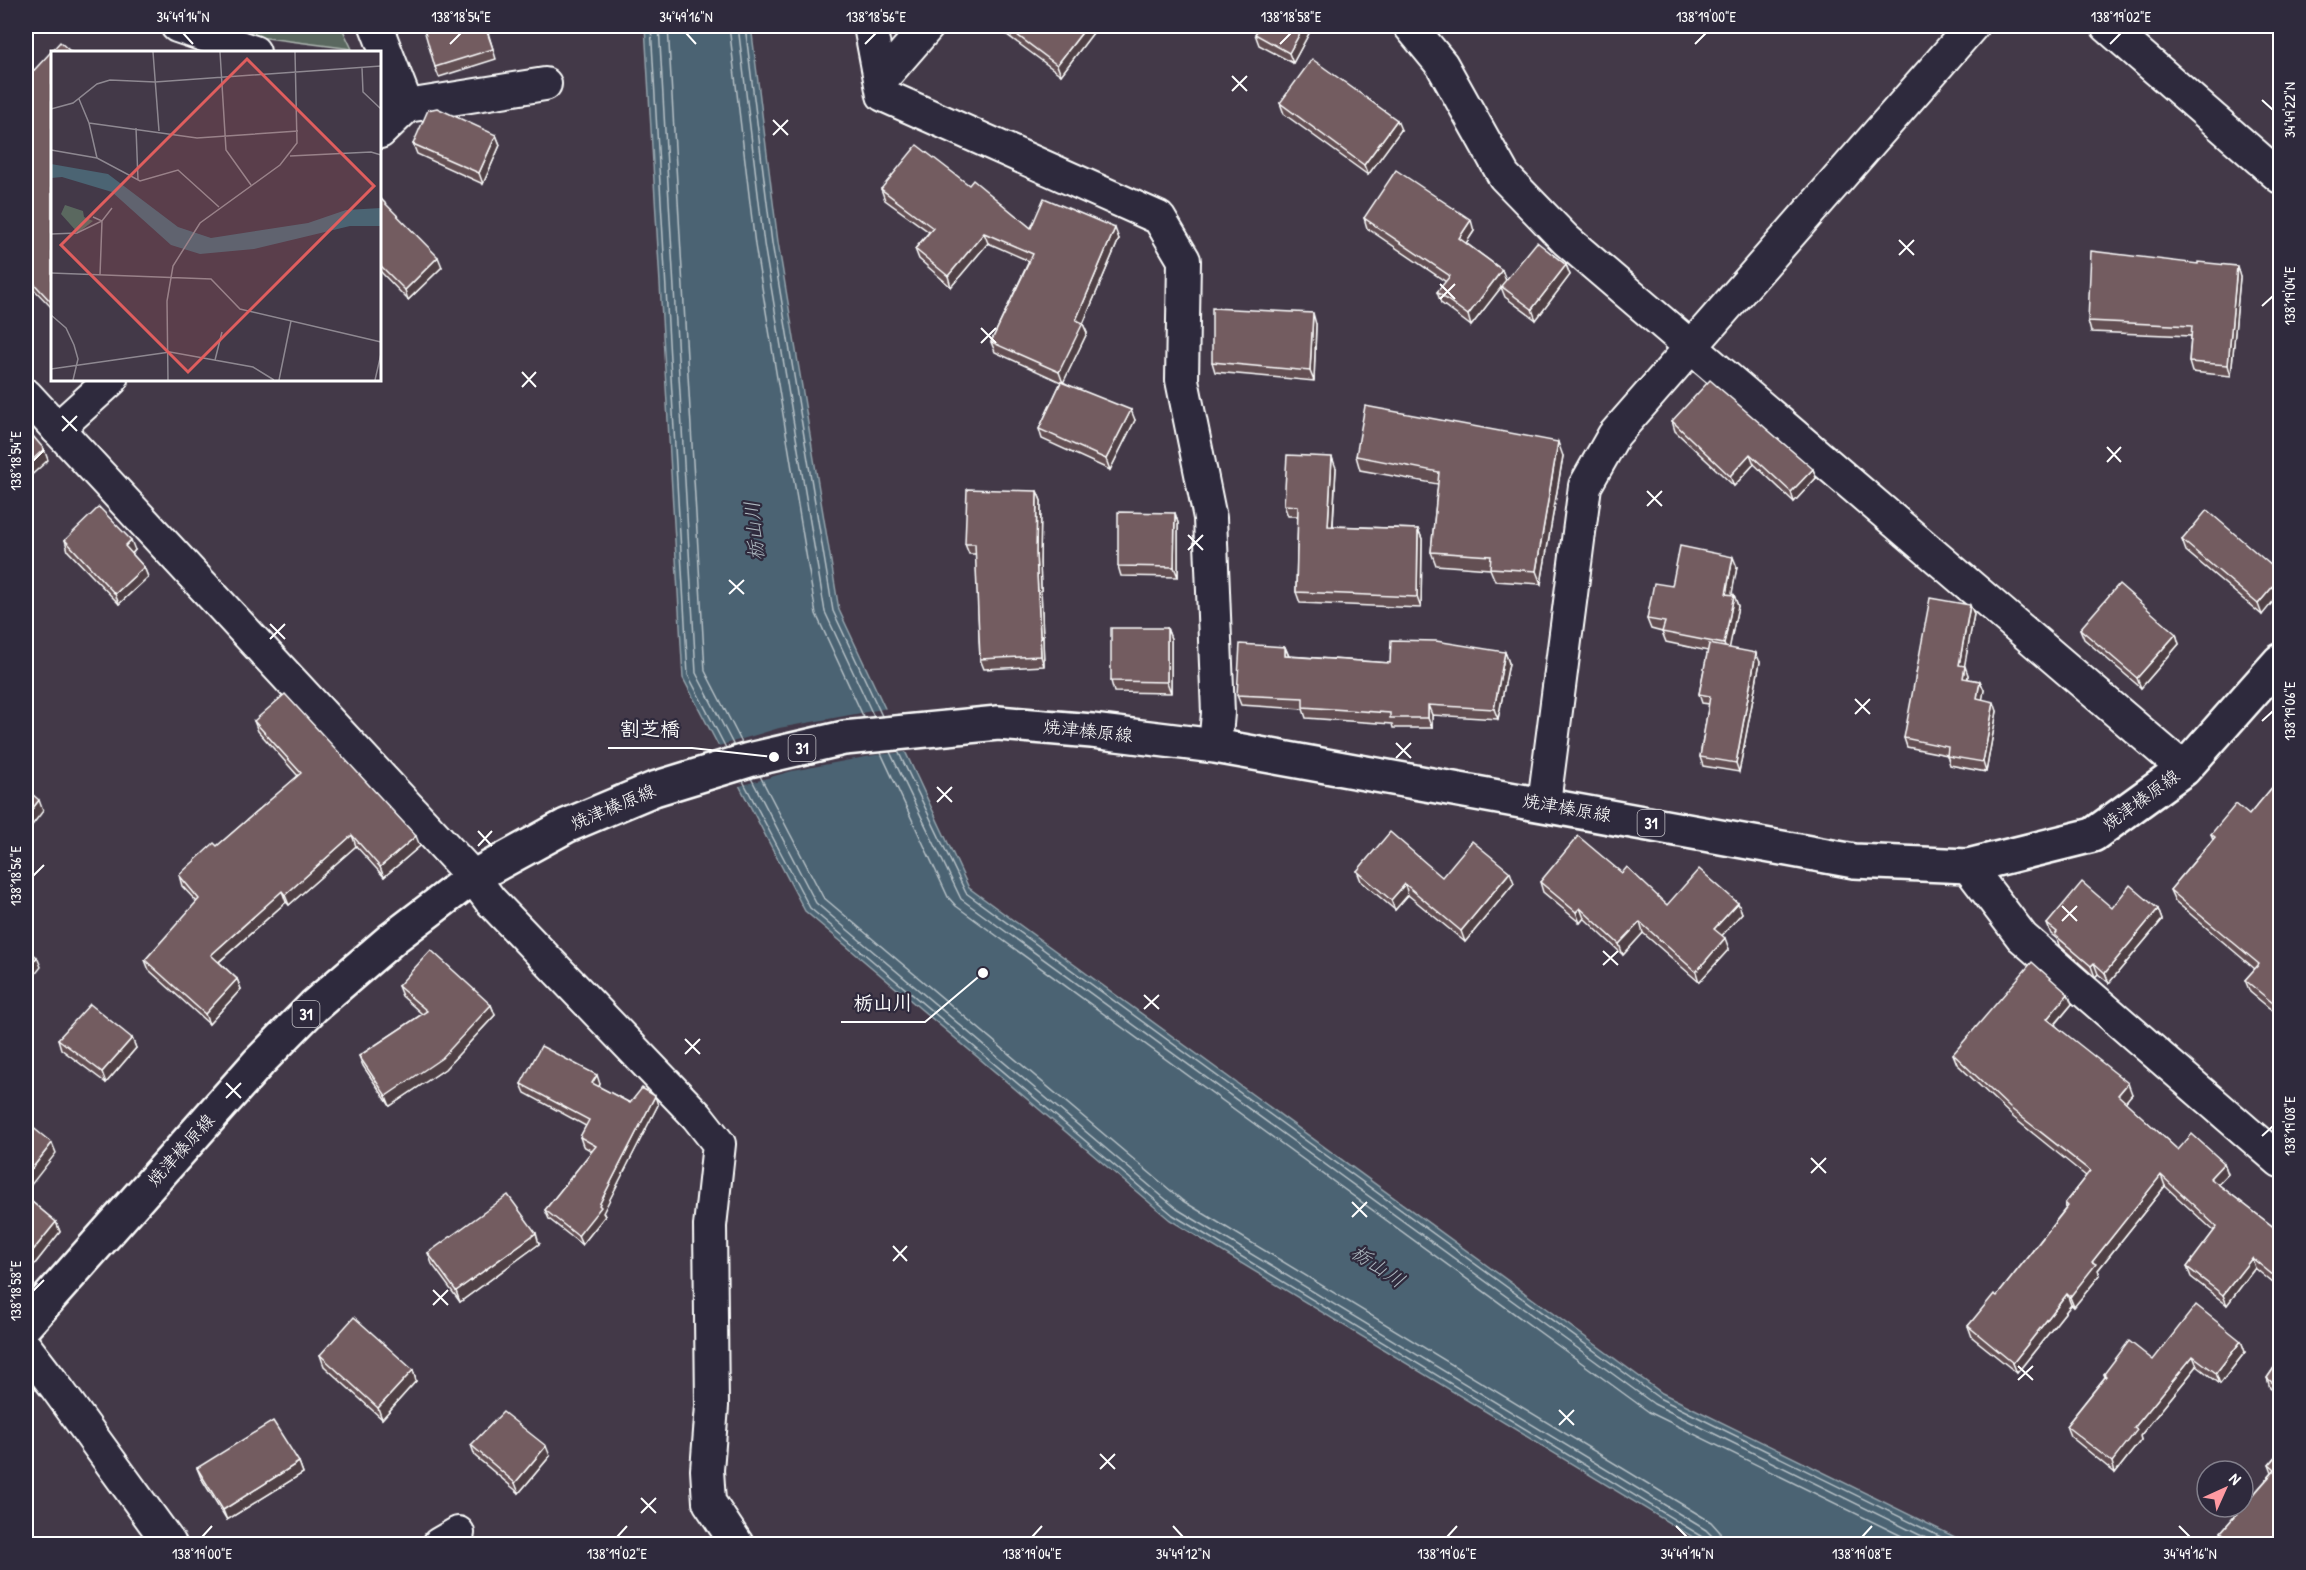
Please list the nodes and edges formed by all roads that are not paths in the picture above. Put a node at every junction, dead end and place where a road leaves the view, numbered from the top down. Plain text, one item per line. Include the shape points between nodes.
1 (177, 26) edge
2 (376, 26) edge
3 (870, 26) edge
4 (928, 26) edge
5 (1410, 26) edge
6 (1972, 26) edge
7 (2107, 26) edge
8 (251, 51) edge
9 (881, 80) junction
10 (545, 84) dead end
11 (393, 101) edge
12 (381, 130) edge
13 (2280, 177) edge
14 (1692, 348) junction
15 (110, 381) edge
16 (26, 395) edge
17 (57, 429) junction
18 (2280, 661) edge
19 (1215, 746) junction
20 (2184, 769) junction
21 (1544, 803) junction
22 (1968, 866) junction
23 (473, 877) junction
24 (2280, 1161) edge
25 (26, 1324) edge
26 (26, 1348) edge
27 (170, 1545) edge
28 (737, 1545) edge

1 - 8 street
2 - 11 street
3 - 9 street
4 - 9 street
5 - 14 street via 1442,65 1504,177 1566,240
6 - 14 street
7 - 13 street
9 - 19 street via 884,95 1159,218 1184,260 1182,380 1210,518 1218,712
10 - 11 street
11 - 12 street
14 - 20 street
14 - 21 street via 1614,435 1585,486
15 - 17 street
16 - 17 street
17 - 23 street
18 - 20 main road, 焼津榛原線 / 31
19 - 21 main road, 焼津榛原線 / 31
19 - 23 main road, 焼津榛原線 / 31 via 998,723 844,738 749,760 654,789 566,826
20 - 22 main road, 焼津榛原線 / 31 via 2093,835
21 - 22 main road, 焼津榛原線 / 31 via 1854,861
22 - 24 street via 2022,937
23 - 25 main road, 焼津榛原線 / 31 via 393,938 314,1006 259,1062
23 - 28 street via 490,900 697,1116 719,1144 710,1226 712,1406 707,1470 709,1502
26 - 27 street

